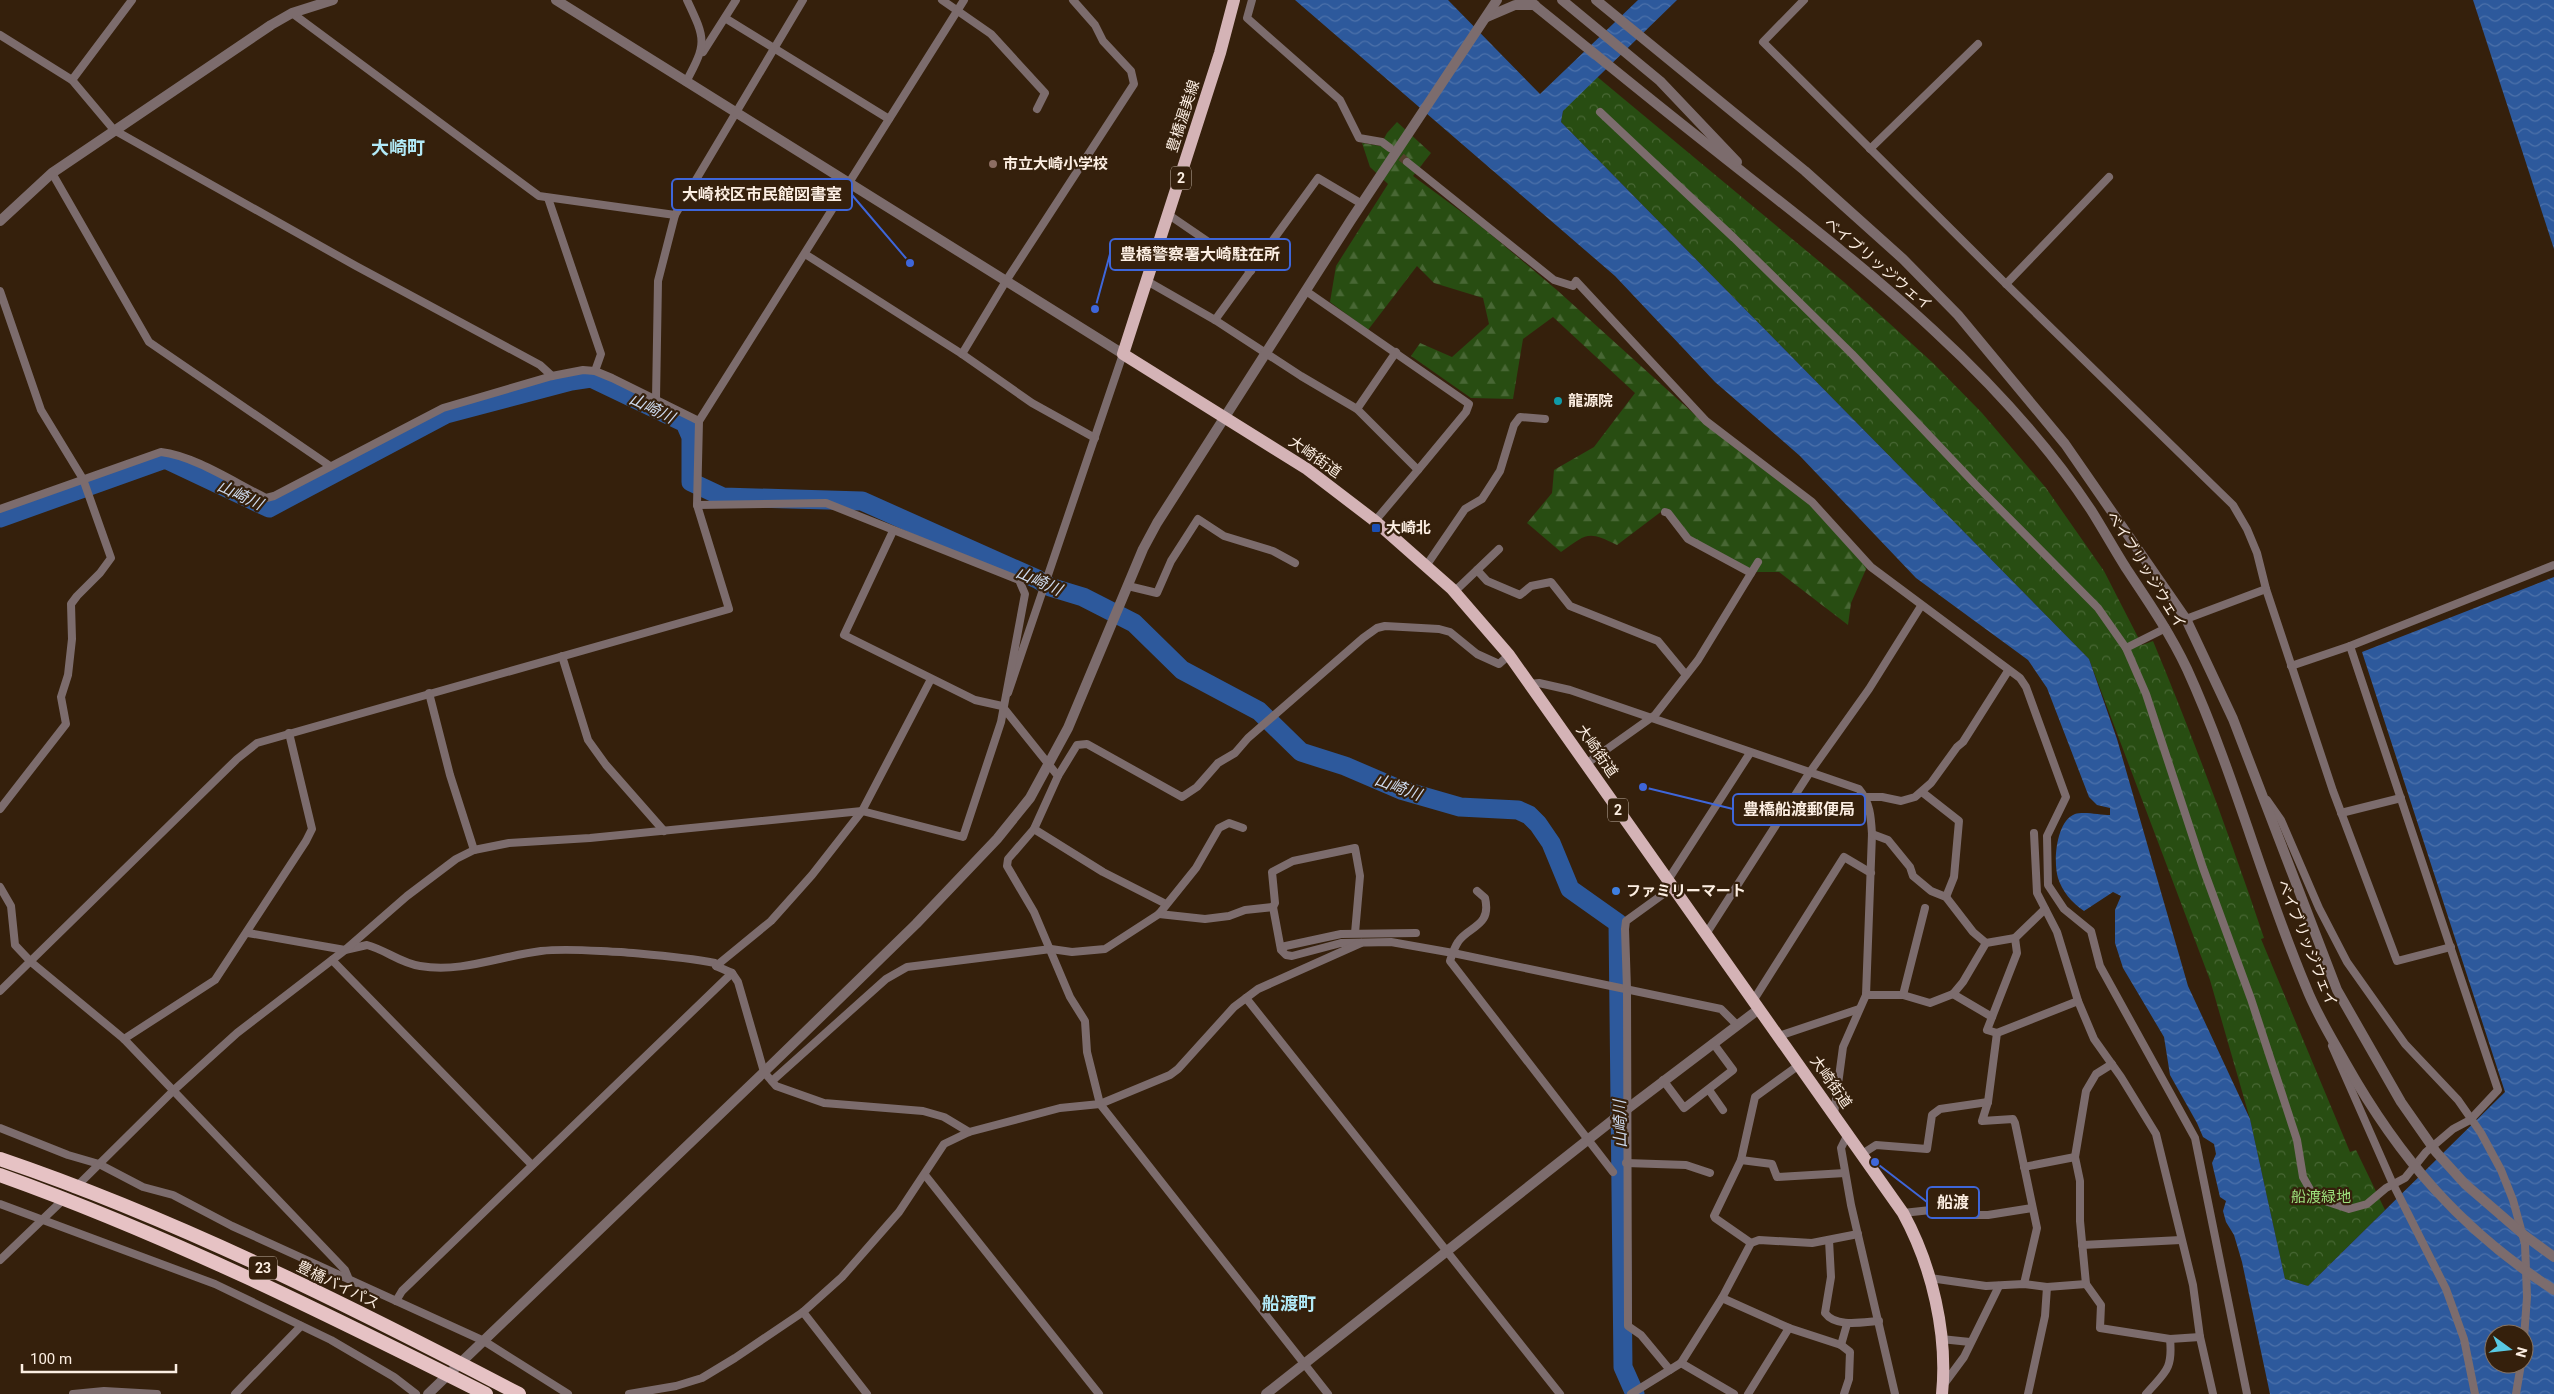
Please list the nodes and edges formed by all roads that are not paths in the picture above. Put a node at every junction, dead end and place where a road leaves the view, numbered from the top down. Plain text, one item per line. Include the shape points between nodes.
1 (132, 0) edge
2 (333, 0) edge
3 (556, 0) edge
4 (687, 0) edge
5 (736, 0) edge
6 (803, 0) edge
7 (942, 0) edge
8 (964, 0) edge
9 (1073, 0) edge
10 (1234, 0) edge
11 (1252, 0) edge
12 (1488, 0) edge
13 (1497, 0) edge
14 (1562, 0) edge
15 (1596, 0) edge
16 (1804, 0) edge
17 (1531, 2) edge
18 (958, 9) junction
19 (292, 13) junction
20 (1486, 17) junction
21 (725, 18) junction
22 (0, 35) edge
23 (1978, 44) dead end
24 (773, 48) junction
25 (700, 56) junction
26 (72, 80) junction
27 (686, 82) junction
28 (1037, 109) dead end
29 (735, 112) junction
30 (1600, 112) dead end
31 (889, 119) junction
32 (114, 130) junction
33 (1390, 148) tunnel mouth
34 (1870, 149) junction
35 (1407, 162) tunnel mouth
36 (52, 173) junction
37 (2109, 177) dead end
38 (849, 182) junction
39 (1756, 183) junction
40 (548, 198) junction
41 (1362, 204) junction
42 (674, 215) junction
43 (1169, 215) junction
44 (0, 221) edge
45 (805, 254) junction
46 (1251, 271) junction
47 (1006, 281) junction
48 (1147, 281) junction
49 (2006, 284) junction
50 (0, 291) edge
51 (1306, 291) junction
52 (1214, 320) junction
53 (1396, 352) junction
54 (1267, 353) junction
55 (962, 354) junction
56 (1123, 354) junction
57 (596, 370) junction
58 (552, 376) junction
59 (656, 399) junction
60 (1357, 409) junction
61 (1225, 418) junction
62 (1545, 419) dead end
63 (699, 421) junction
64 (1094, 438) junction
65 (330, 466) junction
66 (1418, 470) junction
67 (83, 479) junction
68 (697, 505) junction
69 (0, 509) edge
70 (1665, 512) dead end
71 (1375, 521) junction
72 (893, 530) junction
73 (1499, 549) dead end
74 (1758, 562) dead end
75 (1295, 564) dead end
76 (2554, 565) edge
77 (1426, 566) junction
78 (1477, 570) junction
79 (1751, 573) junction
80 (1128, 586) junction
81 (2266, 589) junction
82 (1454, 592) junction
83 (1921, 606) junction
84 (2186, 619) junction
85 (2166, 628) junction
86 (2350, 646) junction
87 (2126, 648) junction
88 (1510, 655) junction
89 (562, 656) junction
90 (2291, 666) junction
91 (2008, 671) junction
92 (1686, 675) junction
93 (931, 680) junction
94 (1529, 684) junction
95 (429, 693) junction
96 (1002, 706) junction
97 (1650, 718) junction
98 (289, 733) junction
99 (1750, 753) junction
100 (1586, 764) junction
101 (1049, 765) junction
102 (1810, 772) junction
103 (1058, 776) junction
104 (1922, 792) junction
105 (2264, 794) junction
106 (1866, 797) junction
107 (2401, 798) junction
108 (0, 808) edge
109 (862, 811) junction
110 (2341, 813) junction
111 (1243, 828) dead end
112 (1034, 829) junction
113 (664, 830) junction
114 (2034, 833) dead end
115 (1872, 834) junction
116 (474, 850) junction
117 (1872, 873) junction
118 (1670, 883) junction
119 (0, 887) edge
120 (1477, 891) dead end
121 (1946, 897) junction
122 (2056, 897) junction
123 (1166, 904) junction
124 (1273, 907) junction
125 (2044, 907) junction
126 (1925, 908) dead end
127 (1158, 914) junction
128 (1355, 932) junction
129 (248, 933) junction
130 (1416, 933) dead end
131 (1706, 934) junction
132 (2015, 938) junction
133 (1361, 943) junction
134 (1986, 944) junction
135 (1281, 947) junction
136 (2451, 947) junction
137 (1051, 949) junction
138 (345, 950) junction
139 (1454, 953) junction
140 (332, 960) junction
141 (31, 962) junction
142 (716, 966) junction
143 (732, 973) junction
144 (1625, 989) junction
145 (0, 991) edge
146 (1953, 994) junction
147 (1866, 995) junction
148 (1903, 995) junction
149 (1246, 998) junction
150 (2078, 1001) junction
151 (1756, 1005) junction
152 (1859, 1009) junction
153 (1992, 1017) junction
154 (1737, 1025) junction
155 (2328, 1032) junction
156 (1997, 1033) junction
157 (1779, 1036) junction
158 (124, 1039) junction
159 (1713, 1043) junction
160 (2112, 1064) junction
161 (1799, 1065) junction
162 (764, 1072) junction
163 (1663, 1080) junction
164 (772, 1081) junction
165 (174, 1090) junction
166 (1708, 1090) junction
167 (1988, 1102) junction
168 (1100, 1104) junction
169 (1723, 1110) dead end
170 (1622, 1113) junction
171 (1834, 1114) junction
172 (0, 1128) edge
173 (969, 1132) junction
174 (1848, 1134) junction
175 (1587, 1140) junction
176 (1862, 1154) junction
177 (2075, 1156) junction
178 (0, 1160) edge
179 (1741, 1160) junction
180 (1626, 1163) junction
181 (100, 1164) junction
182 (532, 1165) junction
183 (2024, 1167) junction
184 (1613, 1172) dead end
185 (1710, 1173) dead end
186 (1845, 1173) junction
187 (0, 1175) edge
188 (925, 1175) junction
189 (0, 1204) edge
190 (2032, 1208) junction
191 (1903, 1213) junction
192 (43, 1221) junction
193 (1858, 1234) junction
194 (1829, 1240) junction
195 (2181, 1240) junction
196 (1751, 1242) junction
197 (2082, 1245) junction
198 (1447, 1250) junction
199 (2554, 1257) edge
200 (0, 1260) edge
201 (348, 1278) junction
202 (1930, 1278) junction
203 (2024, 1284) junction
204 (2086, 1284) junction
205 (1999, 1286) junction
206 (2047, 1287) junction
207 (2554, 1290) edge
208 (1722, 1298) junction
209 (396, 1301) junction
210 (802, 1312) junction
211 (1879, 1320) junction
212 (1846, 1324) junction
213 (2525, 1324) edge
214 (301, 1326) junction
215 (1789, 1328) junction
216 (2200, 1337) junction
217 (2170, 1338) junction
218 (1941, 1339) junction
219 (484, 1341) junction
220 (1970, 1342) junction
221 (1841, 1345) junction
222 (1681, 1363) junction
223 (1304, 1364) junction
224 (1670, 1370) junction
225 (2519, 1374) edge
226 (1942, 1390) edge
227 (1634, 1392) edge
228 (74, 1394) edge
229 (157, 1394) edge
230 (235, 1394) edge
231 (416, 1394) edge
232 (428, 1394) edge
233 (486, 1394) edge
234 (519, 1394) edge
235 (568, 1394) edge
236 (629, 1394) edge
237 (867, 1394) edge
238 (1099, 1394) edge
239 (1266, 1394) edge
240 (1328, 1394) edge
241 (1560, 1394) edge
242 (1734, 1394) edge
243 (1748, 1394) edge
244 (1844, 1394) edge
245 (1895, 1394) edge
246 (2028, 1394) edge
247 (2146, 1394) edge
248 (2213, 1394) edge
249 (2247, 1394) edge
250 (2475, 1394) edge
251 (2516, 1394) edge

1 - 26 street
2 - 19 street
3 - 27 street
4 - 25 street via 702,35
5 - 21 street
6 - 24 street
7 - 18 street
8 - 18 street
9 - 47 street via 1095,25 1103,41 1131,71 1134,84
10 - 43 main road, 豊橋渥美線 / 2
11 - 33 street via 1247,18 1340,100 1359,138 1382,142
12 - 20 street
13 - 20 street
14 - 39 street via 1660,81
15 - 84 street, ベイブリッジウェイ via 1850,210 1942,298 2065,444
16 - 34 street via 1763,42
17 - 20 street
17 - 39 street, ベイブリッジウェイ
18 - 28 street via 991,34 1045,93
18 - 31 street
19 - 32 street
19 - 40 street via 539,196
20 - 41 street
21 - 24 street
21 - 25 street
22 - 26 street
23 - 34 street
24 - 29 street
24 - 31 street
25 - 27 street
26 - 32 street
27 - 29 street
29 - 38 street
29 - 42 street
30 - 87 street via 1852,354 2098,608
31 - 38 street
32 - 36 street
32 - 58 street via 540,365
34 - 49 street
35 - 83 street via 1554,280 1573,286 1576,282 1706,421 1812,502 1871,567
36 - 44 street
36 - 65 street via 149,342
37 - 49 street
38 - 45 street
38 - 47 street
39 - 85 street, ベイブリッジウェイ via 1960,355 2069,479
40 - 42 street
40 - 57 street via 601,354
41 - 46 street via 1318,178
41 - 51 street
42 - 59 street via 658,281
43 - 46 street
43 - 48 main road, 豊橋渥美線 / 2
45 - 55 street
45 - 63 street
46 - 52 street
47 - 55 street
47 - 56 street
48 - 52 street
48 - 56 main road, 豊橋渥美線 / 2
49 - 81 street via 2233,505 2248,529
50 - 67 street via 41,410
51 - 53 street
51 - 54 street
52 - 54 street
53 - 60 street
53 - 66 street via 1469,404 1466,412
54 - 60 street
54 - 61 street
55 - 64 street via 1032,403
56 - 61 main road, 大崎街道 / 2
56 - 64 street
57 - 58 street
57 - 59 street
58 - 65 street via 443,408
59 - 63 street
60 - 66 street
61 - 71 main road, 大崎街道 / 2 via 1307,469
61 - 80 street via 1156,523
62 - 77 street via 1520,417 1514,425 1500,471 1482,499 1465,510
63 - 68 street
64 - 96 street via 1014,682
65 - 67 street via 266,498 190,460 161,452
66 - 71 street
67 - 69 street
67 - 108 street via 111,558 71,604 68,676 61,697 66,724
68 - 72 street via 826,502
68 - 89 street via 729,609
70 - 79 street via 1688,539
71 - 77 main road, 大崎街道 / 2
72 - 93 street via 844,635
72 - 96 street via 1019,580 1025,594
73 - 78 street
74 - 79 street
75 - 80 street via 1273,551 1224,536 1198,519 1171,561 1157,594
76 - 86 street
77 - 82 main road, 大崎街道 / 2
78 - 82 street
78 - 92 street via 1487,581 1520,595 1530,586 1551,582 1570,606 1658,641
79 - 92 street
80 - 101 street
81 - 84 street
81 - 90 street
82 - 88 main road, 大崎街道 / 2
83 - 91 street
83 - 102 street via 1869,689
84 - 105 street, ベイブリッジウェイ via 2233,718
85 - 87 street
85 - 155 street, ベイブリッジウェイ via 2188,670 2306,988
86 - 90 street
86 - 107 street
87 - 136 street via 2146,694 2203,868 2251,999 2297,1140 2303,1177 2312,1193 2322,1200 2349,1208 2367,1204 2405,1178 2426,1152 2453,1129 2470,1120 2498,1090
88 - 94 main road, 大崎街道 / 2
88 - 103 street via 1499,664 1477,654 1450,632 1377,628 1235,753 1218,763 1197,787 1182,796 1087,744 1077,745
89 - 95 street
89 - 113 street via 588,740
90 - 110 street
91 - 104 street via 1963,742
91 - 122 street via 2020,678 2026,688 2066,796 2047,836 2048,885
92 - 97 street
93 - 96 street via 976,700
93 - 109 street
94 - 97 street via 1570,690
94 - 100 main road, 大崎街道 / 2
95 - 98 street
95 - 116 street
96 - 101 street
96 - 109 street via 1001,722 963,836
97 - 99 street
97 - 100 street
98 - 129 street via 312,829
98 - 141 street via 257,743 238,759
99 - 102 street
99 - 118 street
100 - 118 main road, 大崎街道 / 2
101 - 103 street
101 - 162 street via 1030,798 997,839 916,924
102 - 106 street via 1859,789
102 - 131 street
103 - 112 street
104 - 106 street via 1901,800
104 - 121 street via 1958,821 1954,877
105 - 199 street, ベイブリッジウェイ via 2337,990 2401,1102 2423,1135 2465,1184
105 - 213 street via 2281,820 2319,908 2348,962 2391,1026 2458,1100 2481,1133 2514,1200 2525,1244
106 - 115 street
107 - 110 street
107 - 136 street
109 - 113 street
109 - 142 street via 771,921
110 - 136 street via 2397,961
111 - 123 street via 1229,823 1219,828 1196,868
112 - 123 street via 1103,872
112 - 137 street via 1008,859 1007,866
113 - 116 street via 509,843
114 - 125 street via 2037,893
115 - 117 street
115 - 121 street via 1888,840 1910,867 1913,876 1931,891
116 - 138 street via 456,859 406,896
117 - 147 street
117 - 151 street via 1844,857
118 - 131 main road, 大崎街道 / 2
118 - 144 street via 1626,921
119 - 141 street via 11,906 15,945
120 - 139 street via 1485,898 1486,913 1473,931 1459,941
121 - 134 street
122 - 125 street
122 - 249 street via 2064,909 2091,931 2100,966 2196,1138
123 - 127 street
124 - 127 street via 1205,919
124 - 128 street via 1276,903 1272,872 1293,861 1355,848 1360,876
124 - 135 street
125 - 132 street
125 - 150 street via 2056,932
126 - 148 street
127 - 137 street via 1105,949 1072,952
128 - 130 street
128 - 135 street via 1312,938
129 - 138 street
129 - 158 street via 216,980
131 - 151 main road, 大崎街道 / 2
132 - 134 street
132 - 153 street via 2017,953
133 - 135 street via 1341,943 1292,956 1286,955
133 - 139 street via 1391,942
133 - 149 street via 1258,989
134 - 146 street
137 - 164 street via 920,965 896,972
137 - 168 street via 1070,997 1085,1021 1087,1052
138 - 140 street
138 - 142 street via 367,945 393,958 439,968 470,966 564,948 677,956 715,963
139 - 144 street
139 - 175 street via 1450,961
140 - 165 street via 237,1033
140 - 182 street
141 - 145 street
141 - 158 street
142 - 143 street
143 - 162 street via 738,982
143 - 182 street
144 - 154 street via 1720,1009
144 - 170 street
146 - 148 street via 1930,1003
146 - 153 street
147 - 148 street
147 - 152 street
149 - 168 street via 1174,1073
149 - 198 street
150 - 156 street
150 - 160 street via 2094,1039
151 - 154 street
151 - 157 main road, 大崎街道 / 2
152 - 157 street
152 - 171 street via 1842,1047
153 - 156 street via 1987,1030
154 - 159 street
155 - 207 street, ベイブリッジウェイ via 2366,1099 2402,1153 2485,1239
155 - 250 street via 2337,1060 2389,1174 2446,1289 2464,1339
156 - 167 street
157 - 161 main road, 大崎街道 / 2
158 - 165 street
159 - 163 street
159 - 166 street via 1733,1070
160 - 177 street via 2096,1074 2086,1091
160 - 195 street via 2156,1134
161 - 171 main road, 大崎街道 / 2
161 - 179 street via 1754,1097
162 - 164 street
162 - 219 street
163 - 166 street via 1684,1108
163 - 170 street
164 - 173 street via 776,1086 824,1103 924,1110
165 - 181 street
165 - 201 street via 345,1270
166 - 169 street
167 - 176 street via 1940,1109 1932,1115 1927,1149 1876,1145
167 - 183 street via 1982,1120 2013,1119
168 - 173 street via 1060,1108
168 - 223 street
170 - 175 street
170 - 180 street
171 - 174 main road, 大崎街道 / 2
172 - 181 street
173 - 188 street via 944,1144
174 - 176 main road, 大崎街道 / 2
174 - 186 street via 1841,1148
175 - 184 street
175 - 198 street
176 - 191 main road, 大崎街道 / 2
177 - 183 street
177 - 197 street via 2080,1182
178 - 234 highway, 豊橋バイパス / 23 via 110,1201 271,1272
179 - 186 street via 1772,1164 1777,1177
179 - 196 street via 1714,1216
180 - 185 street via 1686,1165
180 - 224 street via 1628,1326 1641,1335
181 - 192 street
181 - 201 street via 143,1187 173,1195 232,1226
182 - 209 street via 402,1291
183 - 190 street
186 - 193 street
187 - 233 highway, 23 via 162,1239 282,1293
188 - 210 street via 842,1277
188 - 238 street
189 - 192 street
190 - 191 street via 1988,1215 1967,1215 1940,1209
190 - 203 street via 2037,1228
191 - 202 main road, 大崎街道 / 2
192 - 200 street
192 - 214 street via 215,1284
193 - 194 street
193 - 211 street
194 - 196 street via 1804,1244
194 - 212 street via 1830,1277 1824,1313
195 - 197 street
195 - 216 street via 2193,1285
196 - 208 street
197 - 204 street
198 - 223 street
198 - 241 street
201 - 209 street
202 - 205 street
202 - 218 main road, 大崎街道 / 2
203 - 205 street
203 - 206 street
204 - 206 street
204 - 217 street via 2100,1305 2100,1328
205 - 220 street
206 - 246 street via 2045,1316
208 - 215 street
208 - 222 street
209 - 219 street
210 - 236 street via 702,1378
210 - 237 street
211 - 212 street
211 - 245 street
212 - 221 street
214 - 230 street
214 - 231 street via 378,1367
215 - 221 street
215 - 243 street
216 - 217 street
216 - 248 street
217 - 247 street via 2168,1369
218 - 220 street
218 - 226 main road, 大崎街道 / 2
219 - 232 street
219 - 235 street
220 - 226 street
221 - 244 street via 1850,1352 1849,1379
222 - 224 street
222 - 242 street
223 - 239 street
223 - 240 street
224 - 227 street
225 - 251 street
228 - 229 street via 104,1391

